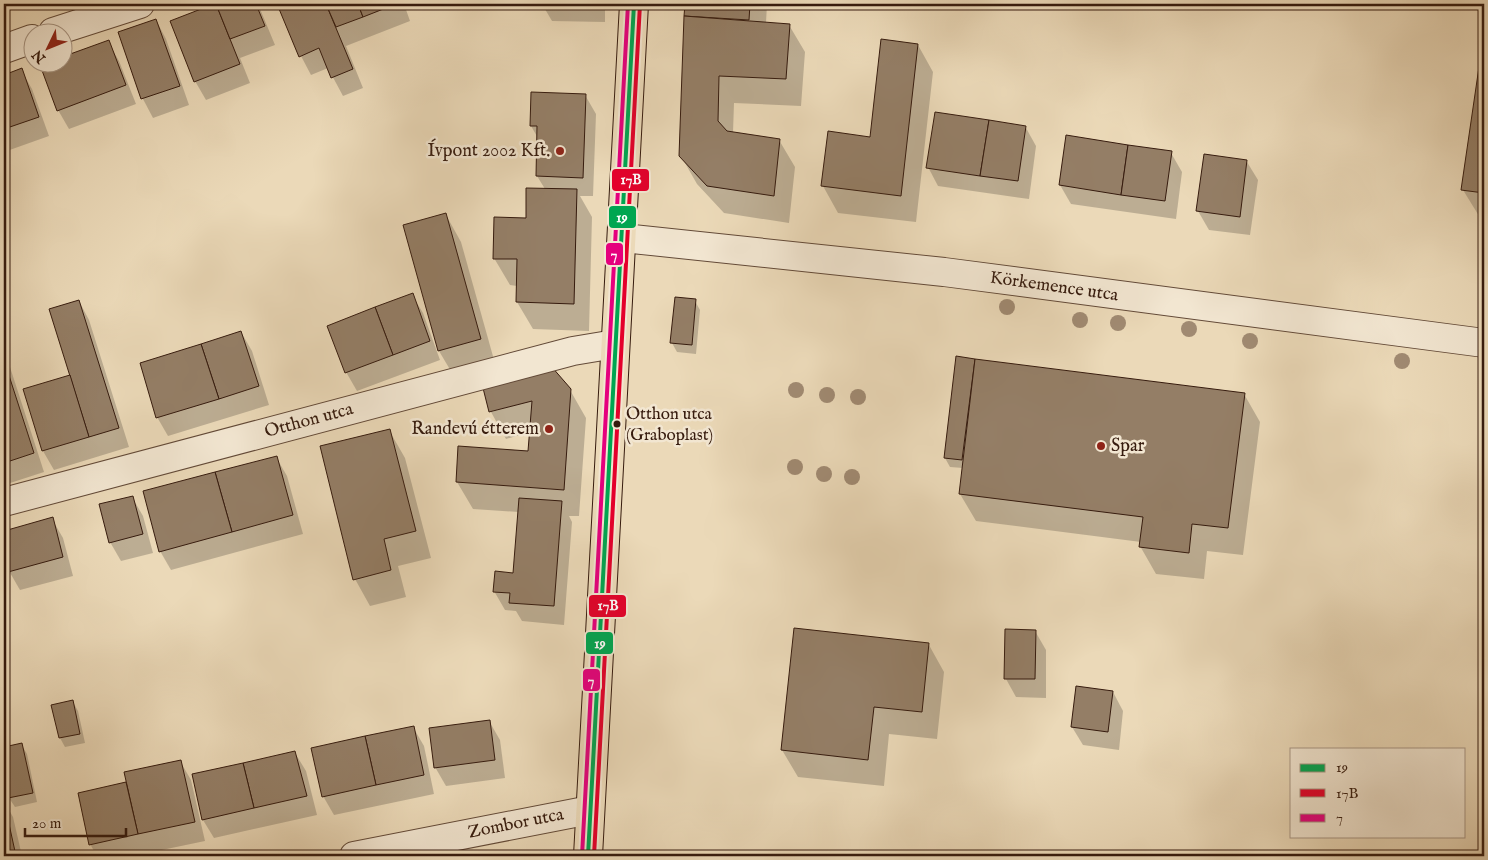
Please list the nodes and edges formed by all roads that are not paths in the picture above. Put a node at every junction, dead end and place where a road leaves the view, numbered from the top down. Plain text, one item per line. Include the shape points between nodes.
1 (140, 4) edge
2 (634, 4) edge
3 (72, 26) edge
4 (22, 43) edge
5 (4, 49) edge
6 (623, 238) junction
7 (1484, 343) edge
8 (615, 344) junction
9 (4, 502) edge
10 (590, 810) junction
11 (354, 856) edge
12 (588, 856) edge

1 - 3 street
2 - 6 main road
4 - 5 street
6 - 7 street, Körkemence utca via 944,272
6 - 8 main road
8 - 9 street, Otthon utca via 581,349
8 - 10 main road
10 - 11 street, Zombor utca
10 - 12 main road

